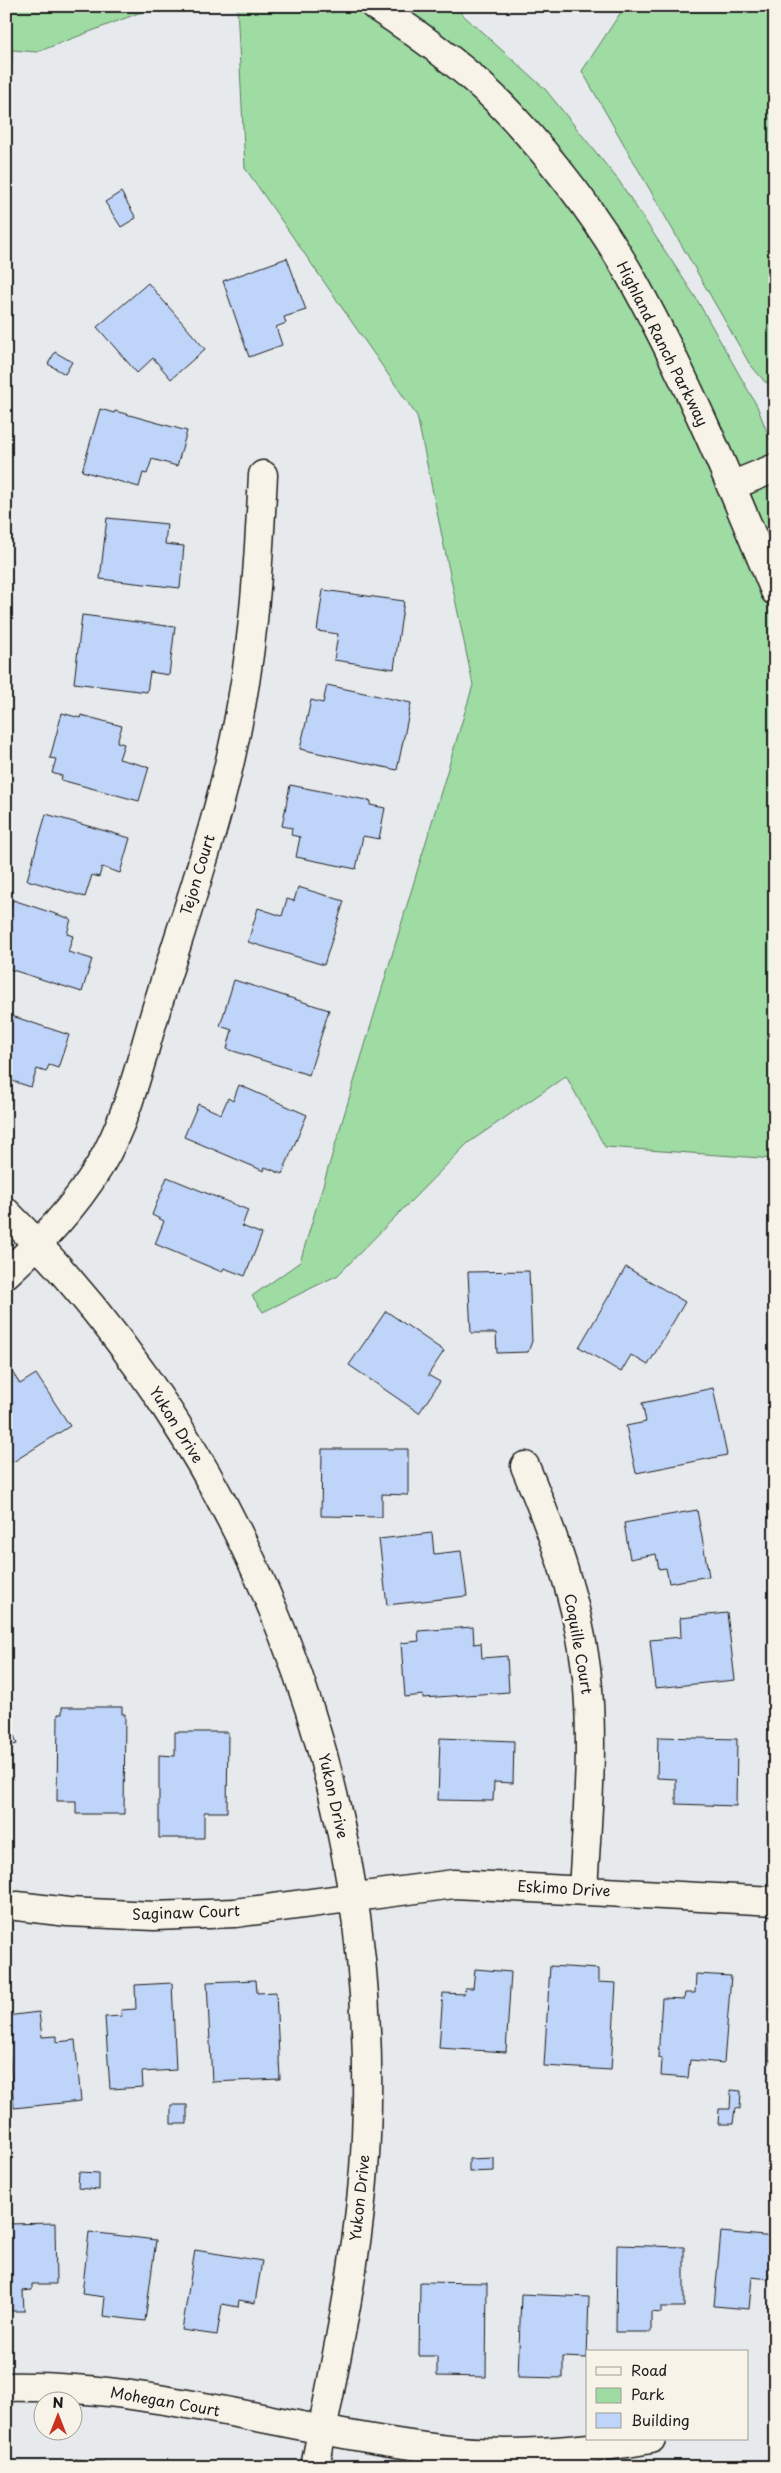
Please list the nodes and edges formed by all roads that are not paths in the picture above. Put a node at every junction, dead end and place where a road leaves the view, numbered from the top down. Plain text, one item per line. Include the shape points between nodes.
1 (375, 6) edge
2 (775, 468) edge
3 (263, 475) dead end
4 (732, 486) junction
5 (775, 591) edge
6 (6, 1212) edge
7 (38, 1244) junction
8 (6, 1274) edge
9 (525, 1466) dead end
10 (583, 1890) junction
11 (354, 1898) junction
12 (775, 1901) edge
13 (17, 1906) dead end
14 (6, 2387) edge
15 (322, 2431) junction
16 (645, 2440) edge
17 (315, 2467) edge

1 - 4 street, Highland Ranch Parkway via 460,67 510,114 588,210 637,287
2 - 4 street
3 - 7 street, Tejon Court via 254,614 241,707 216,816 123,1115 100,1165 72,1206
4 - 5 street, Highland Ranch Parkway
6 - 7 street, Yukon Drive
7 - 8 street, Tejon Court
7 - 11 street, Yukon Drive via 120,1341 178,1423 228,1510 273,1606 311,1707 336,1802
9 - 10 street, Coquille Court via 551,1528 573,1603 586,1676 591,1748
10 - 11 street, Eskimo Drive via 454,1884
10 - 12 street, Eskimo Drive
11 - 13 street, Saginaw Court via 235,1913 154,1916
11 - 15 street, Yukon Drive via 366,2020 366,2138 356,2243
14 - 15 street, Mohegan Court via 40,2386 123,2394
15 - 16 street, Mohegan Court via 441,2449 523,2453 599,2448
15 - 17 street, Yukon Drive

